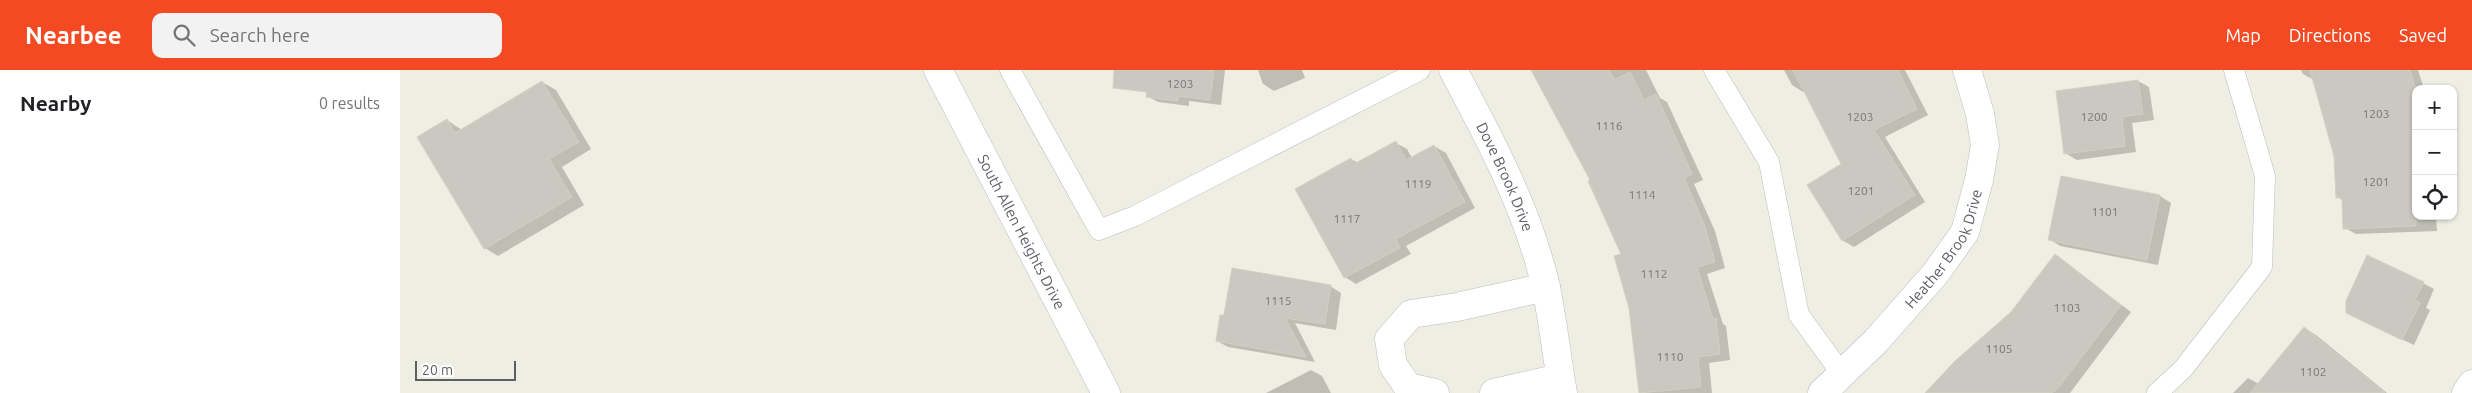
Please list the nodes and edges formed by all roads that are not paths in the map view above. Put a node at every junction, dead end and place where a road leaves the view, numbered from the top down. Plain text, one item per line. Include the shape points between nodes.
1 (938, 70) edge
2 (1010, 70) edge
3 (1420, 70) edge
4 (1453, 70) edge
5 (1714, 70) edge
6 (1967, 70) edge
7 (2234, 70) edge
8 (1546, 287) junction
9 (1842, 374) junction
10 (2472, 384) edge
11 (1562, 385) edge
12 (1106, 393) edge
13 (1435, 393) edge
14 (1494, 393) edge
15 (1822, 393) edge
16 (2157, 393) edge
17 (2466, 393) edge

1 - 12 street, South Allen Heights Drive
2 - 3 lane via 1099,230 1135,216
4 - 8 street, Dove Brook Drive via 1510,184
5 - 9 lane via 1769,162 1799,315
6 - 9 street, Heather Brook Drive via 1980,114 1984,145 1979,180 1965,232 1936,274
7 - 16 lane via 2266,176 2262,267 2183,369
8 - 11 street, Dove Brook Drive
8 - 13 street via 1411,314 1390,339 1393,365 1408,387
9 - 15 street, Heather Brook Drive
10 - 17 street
11 - 14 street, Dove Brook Drive

